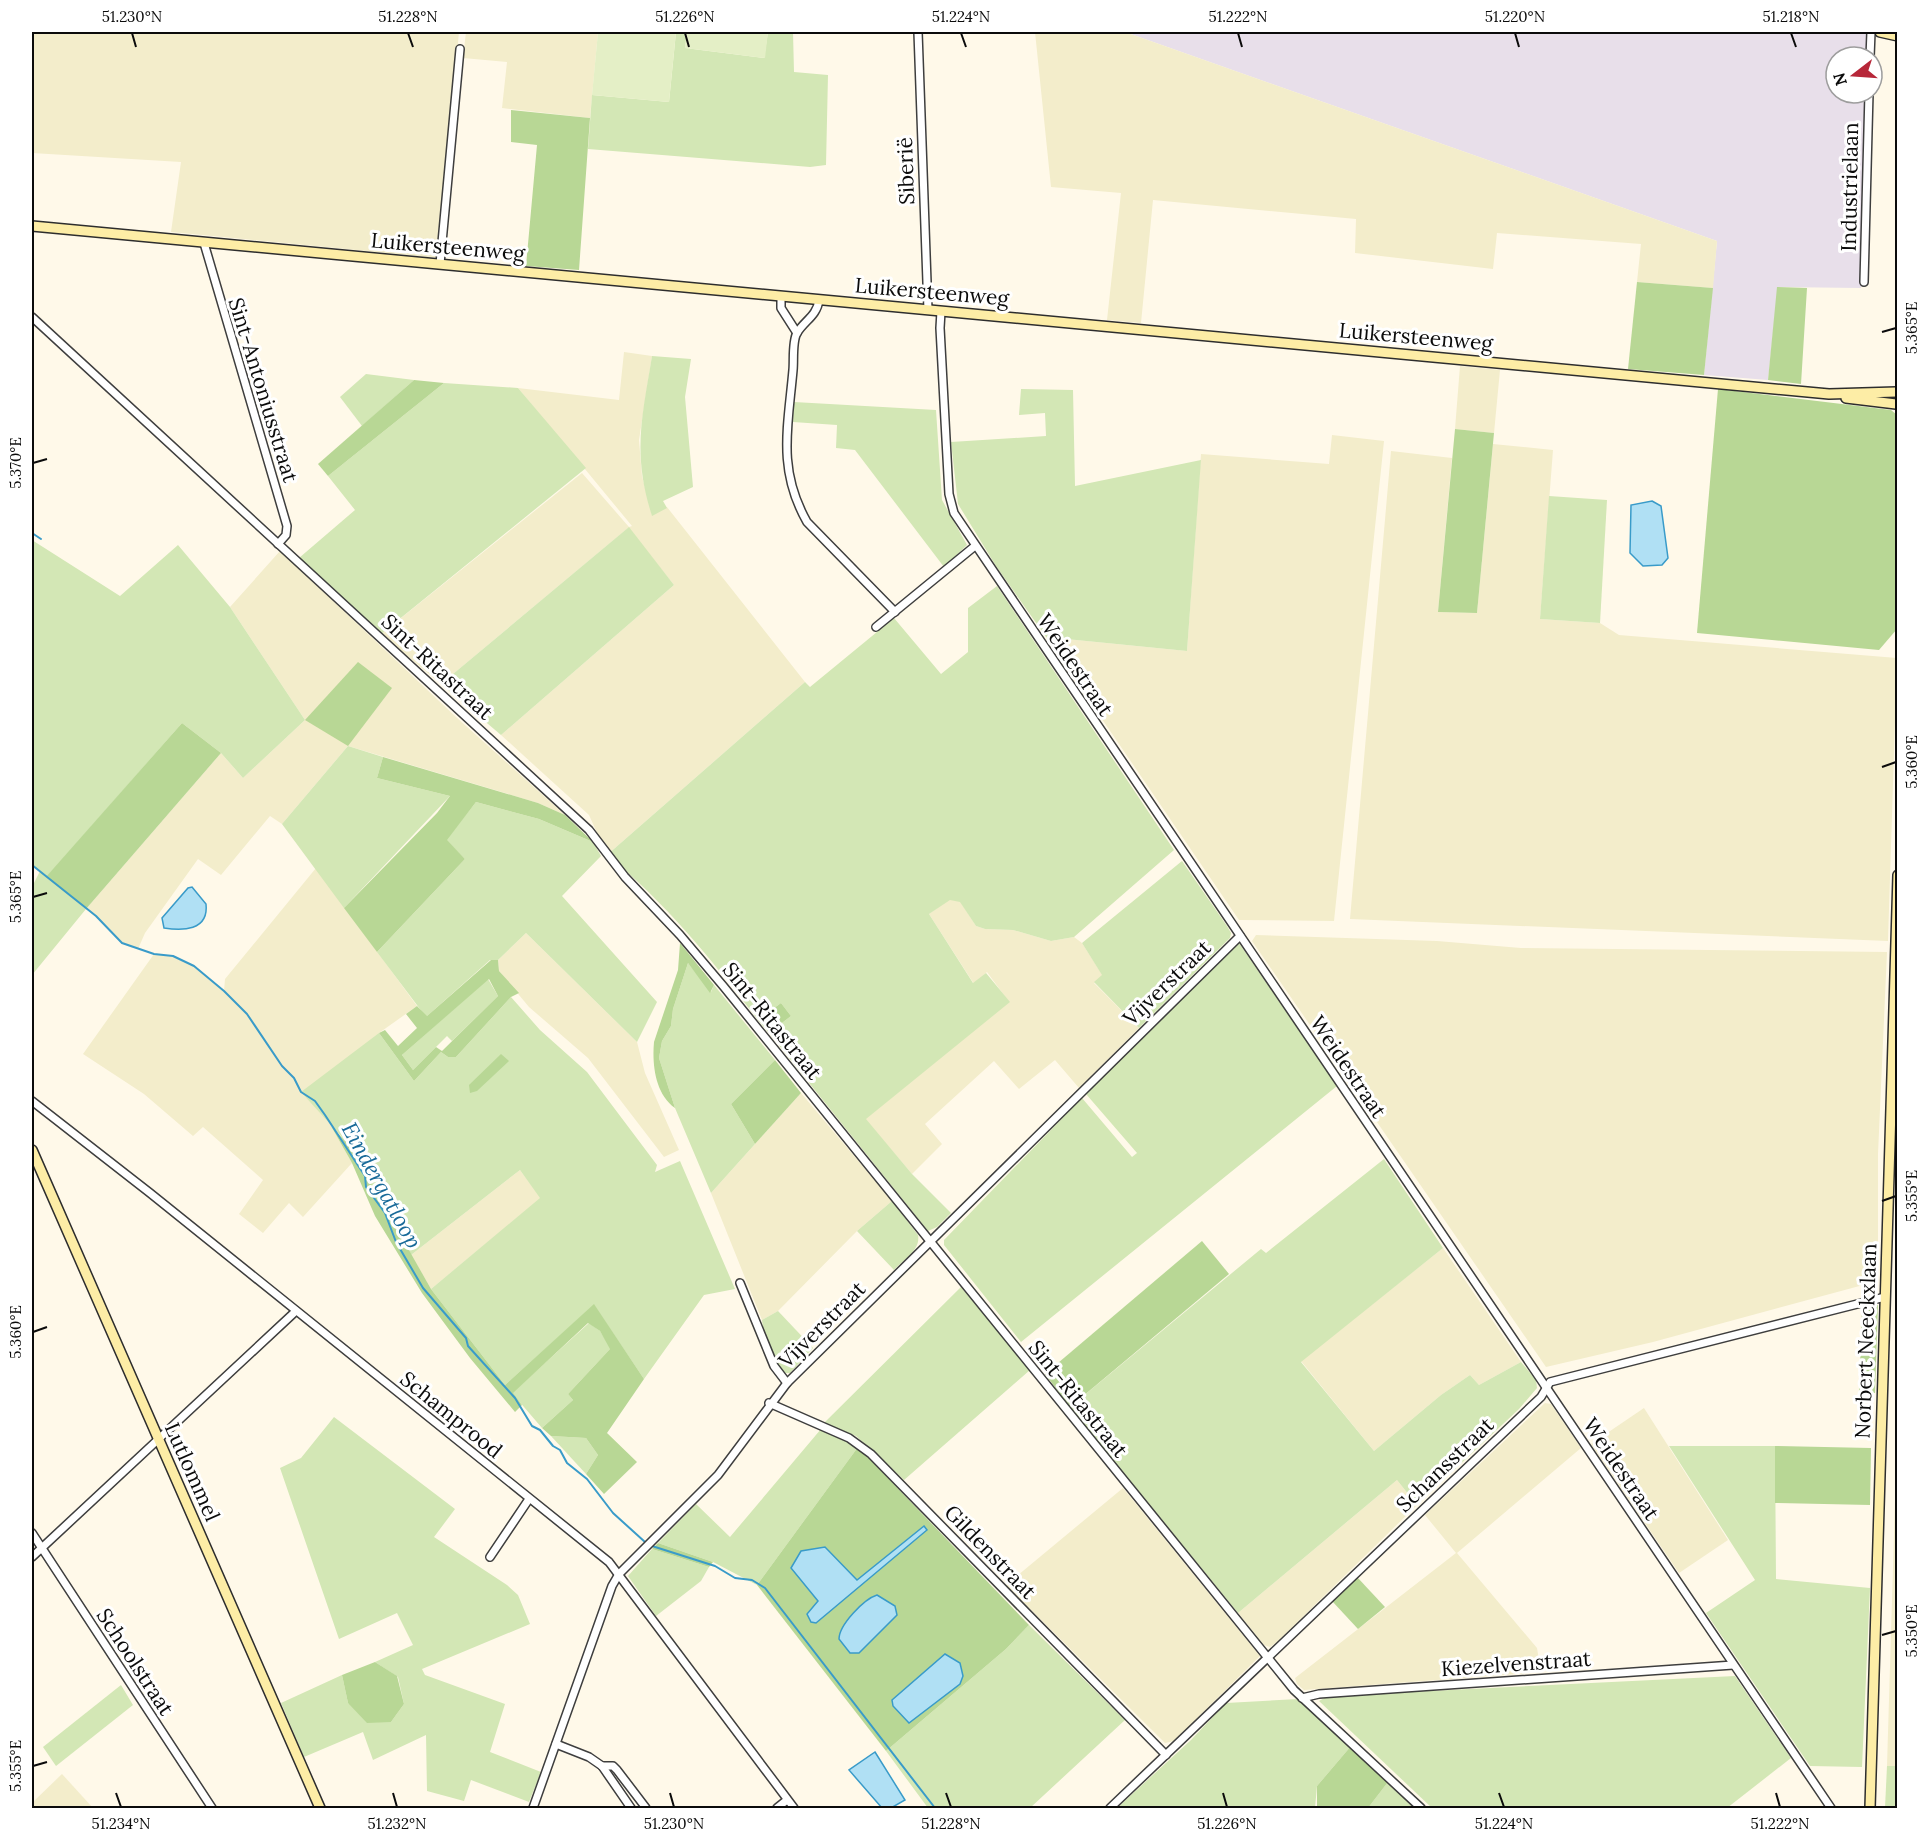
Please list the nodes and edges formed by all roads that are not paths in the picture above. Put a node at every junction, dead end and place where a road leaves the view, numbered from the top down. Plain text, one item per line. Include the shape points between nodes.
1 (918, 32) edge
2 (1880, 32) edge
3 (1898, 36) edge
4 (460, 50) dead end
5 (1869, 105) edge
6 (32, 226) edge
7 (204, 243) junction
8 (440, 264) junction
9 (1864, 282) dead end
10 (781, 296) junction
11 (819, 300) junction
12 (928, 310) junction
13 (941, 311) junction
14 (32, 317) edge
15 (797, 333) junction
16 (1897, 391) edge
17 (1829, 394) junction
18 (1897, 405) edge
19 (278, 544) junction
20 (975, 546) junction
21 (895, 612) junction
22 (876, 627) dead end
23 (1898, 875) edge
24 (1240, 936) junction
25 (32, 1101) edge
26 (32, 1150) edge
27 (928, 1241) junction
28 (740, 1283) dead end
29 (1885, 1297) junction
30 (296, 1311) junction
31 (786, 1383) junction
32 (1546, 1389) junction
33 (769, 1403) junction
34 (158, 1440) junction
35 (529, 1499) junction
36 (32, 1533) edge
37 (41, 1548) junction
38 (32, 1557) edge
39 (490, 1557) dead end
40 (619, 1574) junction
41 (1268, 1657) junction
42 (1733, 1665) junction
43 (1302, 1698) junction
44 (556, 1744) junction
45 (1166, 1755) junction
46 (602, 1766) junction
47 (787, 1800) junction
48 (1832, 1808) edge
49 (212, 1809) edge
50 (320, 1809) edge
51 (533, 1809) edge
52 (631, 1809) edge
53 (646, 1809) edge
54 (777, 1809) edge
55 (794, 1809) edge
56 (1110, 1809) edge
57 (1421, 1809) edge
58 (1870, 1809) edge

1 - 12 street, Siberië
2 - 3 main road
4 - 8 street
5 - 9 street, Industrielaan
6 - 7 main road, Luikersteenweg
7 - 8 main road, Luikersteenweg
7 - 19 street, Sint-Antoniusstraat via 287,525 286,535
8 - 10 main road, Luikersteenweg
10 - 11 main road, Luikersteenweg
10 - 15 street via 781,308
11 - 12 main road, Luikersteenweg
11 - 15 street via 815,313
12 - 13 main road, Luikersteenweg
13 - 17 main road, Luikersteenweg
13 - 20 street, Weidestraat via 949,495 954,513
14 - 19 street, Sint-Ritastraat
15 - 21 street via 785,456 797,504 823,541
16 - 17 main road, Luikersteenweg
16 - 18 main road
17 - 18 main road, Luikersteenweg
19 - 27 street, Sint-Ritastraat via 589,830 625,877 724,987
20 - 21 street
20 - 24 street, Weidestraat
21 - 22 street
23 - 29 main road, Norbert Neeckxlaan
24 - 27 street, Vijverstraat
24 - 32 street, Weidestraat
25 - 30 street, Schamprood
26 - 34 main road, Lutlommel
27 - 31 street, Vijverstraat
27 - 41 street, Sint-Ritastraat
28 - 31 street via 774,1366
29 - 32 street, Schansstraat via 1557,1380
29 - 58 main road, Norbert Neeckxlaan
30 - 34 street
30 - 35 street, Schamprood
31 - 33 street, Vijverstraat
32 - 41 street, Schansstraat
32 - 42 street, Weidestraat
33 - 40 street, Vijverstraat via 718,1475
33 - 45 street, Gildenstraat via 849,1438 871,1455
34 - 37 street
34 - 50 main road, Lutlommel
35 - 39 street
35 - 40 street, Schamprood
36 - 37 street, Schoolstraat
37 - 38 street
37 - 49 street, Schoolstraat
40 - 44 street, Vijverstraat
40 - 47 street, Schamprood
41 - 43 street, Sint-Ritastraat
41 - 45 street, Schansstraat
42 - 43 street, Kiezelvenstraat
42 - 48 street, Weidestraat
43 - 57 street, Sint-Ritastraat
44 - 46 street
44 - 51 street, Vijverstraat
45 - 56 street, Schansstraat
46 - 52 street
46 - 53 street via 614,1766
47 - 54 street
47 - 55 street, Schamprood

